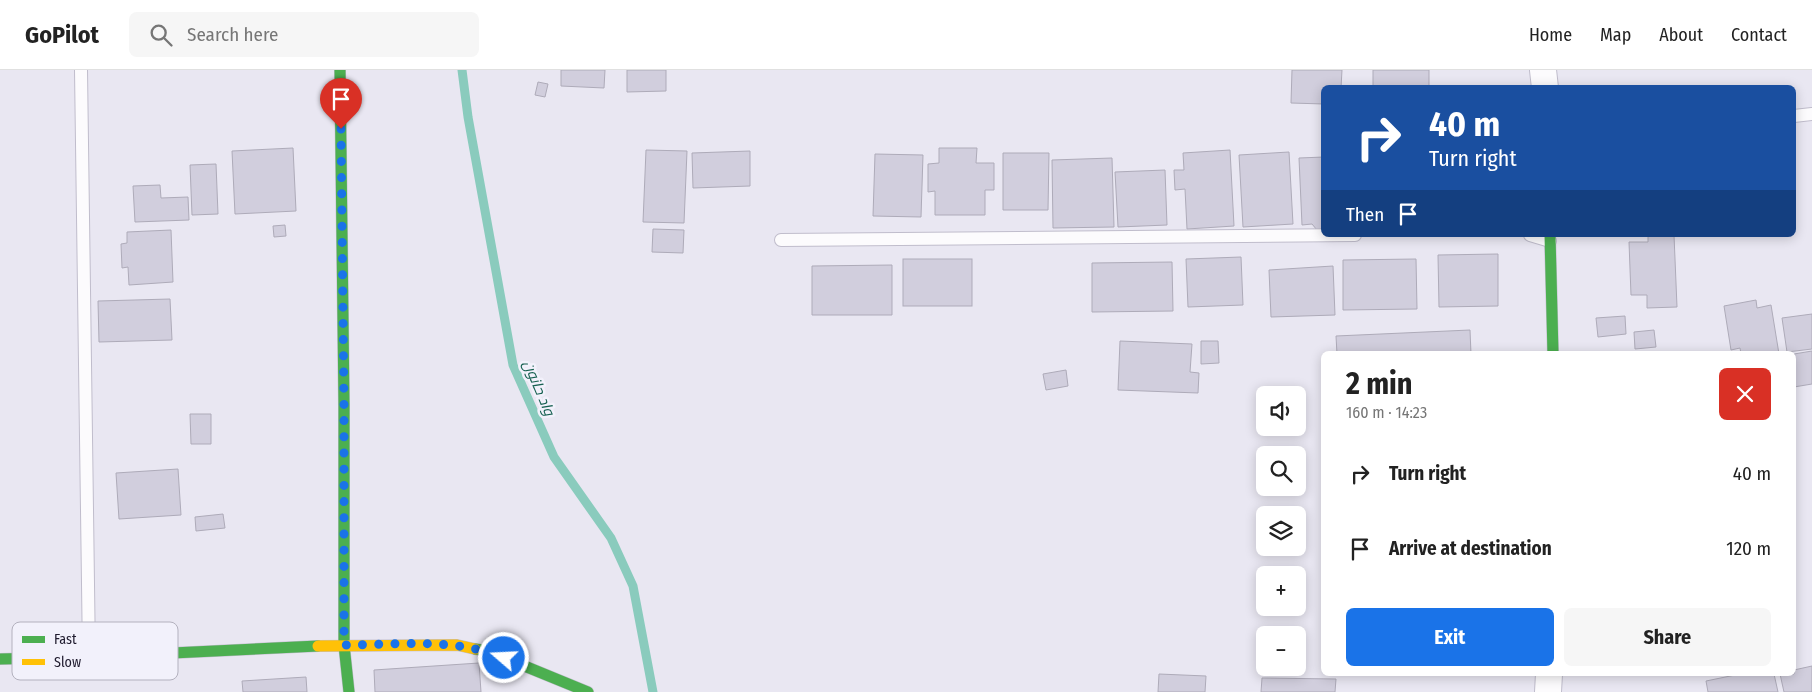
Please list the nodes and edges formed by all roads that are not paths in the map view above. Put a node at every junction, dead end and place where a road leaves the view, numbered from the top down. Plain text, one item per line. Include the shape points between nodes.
1 (81, 70) edge
2 (340, 70) edge
3 (1543, 70) edge
4 (1545, 85) edge
5 (1812, 114) edge
6 (1796, 116) edge
7 (1321, 235) edge
8 (1550, 238) edge
9 (781, 240) dead end
10 (1553, 351) edge
11 (89, 622) edge
12 (344, 645) junction
13 (178, 653) edge
14 (1549, 676) edge
15 (349, 692) edge
16 (588, 692) edge
17 (1548, 692) edge

1 - 11 lane
2 - 12 street
3 - 4 street
5 - 6 lane
7 - 9 lane
8 - 10 street
12 - 13 street
12 - 15 street
12 - 16 street via 457,645 488,651
14 - 17 street

